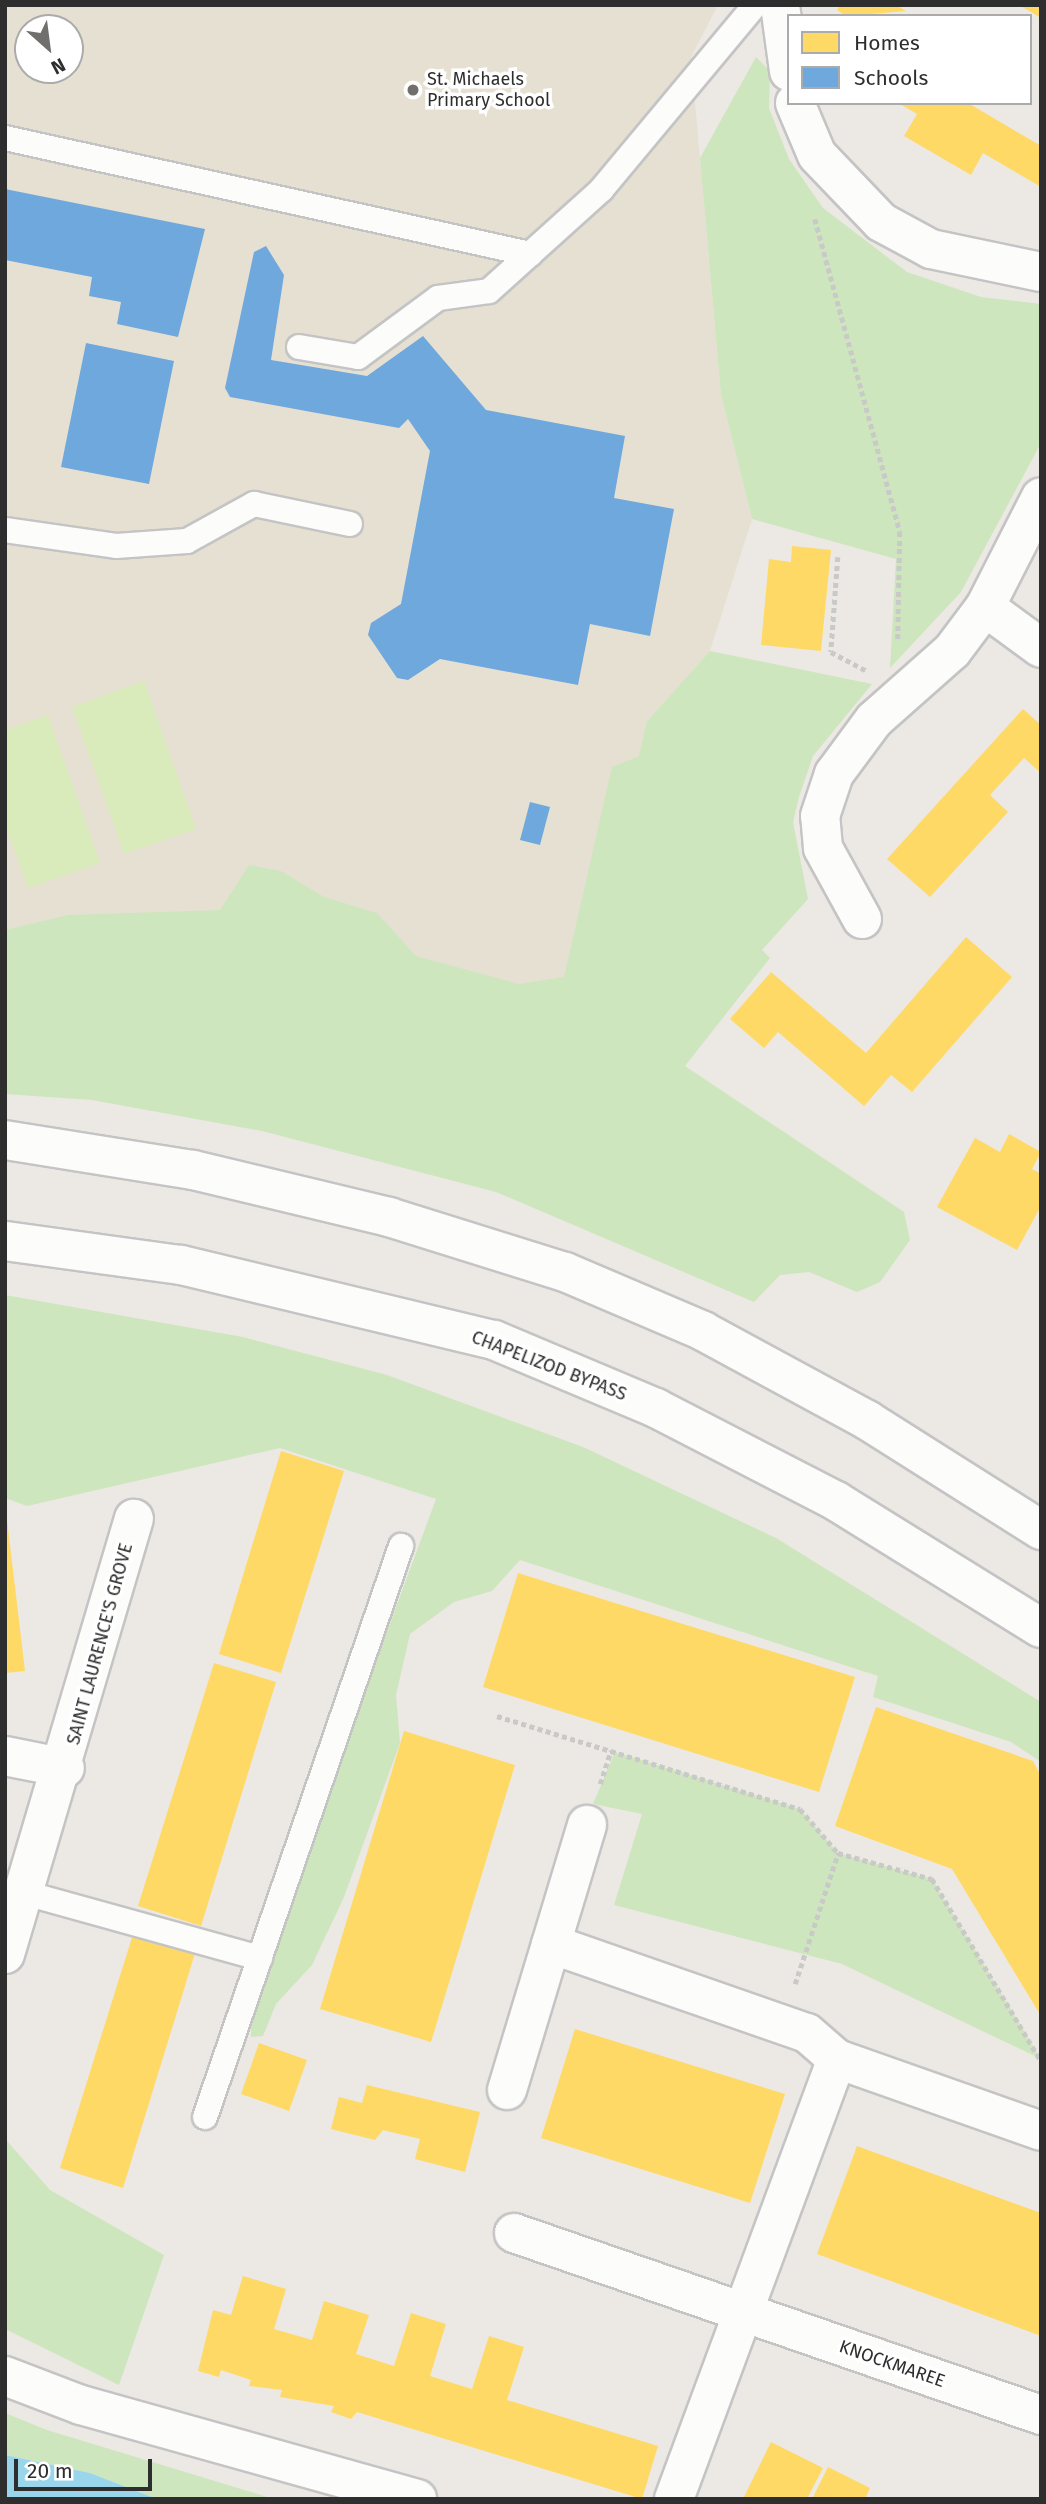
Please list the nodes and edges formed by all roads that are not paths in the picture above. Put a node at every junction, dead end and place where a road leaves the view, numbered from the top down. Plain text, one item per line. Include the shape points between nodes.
1 (755, 5) edge
2 (780, 5) edge
3 (787, 56) edge
4 (796, 105) edge
5 (5, 138) edge
6 (530, 254) junction
7 (1041, 271) edge
8 (299, 347) dead end
9 (1041, 497) edge
10 (350, 524) dead end
11 (5, 530) edge
12 (985, 607) junction
13 (1041, 648) edge
14 (862, 919) dead end
15 (5, 1140) edge
16 (5, 1241) edge
17 (134, 1519) dead end
18 (1041, 1530) edge
19 (401, 1546) dead end
20 (1041, 1628) edge
21 (5, 1756) edge
22 (65, 1768) junction
23 (587, 1825) dead end
24 (25, 1893) junction
25 (551, 1944) junction
26 (5, 1954) edge
27 (260, 1958) junction
28 (836, 2059) junction
29 (506, 2090) dead end
30 (205, 2117) dead end
31 (1041, 2131) edge
32 (514, 2233) dead end
33 (743, 2312) junction
34 (5, 2376) edge
35 (1041, 2416) edge
36 (416, 2499) edge
37 (674, 2499) edge

1 - 6 lane via 601,190
2 - 3 street
4 - 7 street via 817,155 881,222 930,249
5 - 6 lane
6 - 8 lane via 489,291 438,298 358,357
9 - 12 street
10 - 11 lane via 254,504 187,541 116,546
12 - 13 street
12 - 14 street via 952,651 874,720 834,774 820,816 835,878
15 - 18 street via 206,1173 389,1217 565,1272 703,1331 867,1420
16 - 20 street, CHAPELIZOD BYPASS via 181,1265 494,1340 656,1408 836,1501
17 - 22 street, SAINT LAURENCE'S GROVE
19 - 27 lane
21 - 22 street, SAINT LAURENCE'S GROVE
22 - 24 street, SAINT LAURENCE'S GROVE
23 - 25 street
24 - 26 street, SAINT LAURENCE'S GROVE
24 - 27 lane
25 - 28 street via 807,2034
25 - 29 street
27 - 30 lane
28 - 31 street
28 - 33 street
32 - 33 street, KNOCKMAREE
33 - 35 street, KNOCKMAREE
33 - 37 street
34 - 36 street via 81,2405

